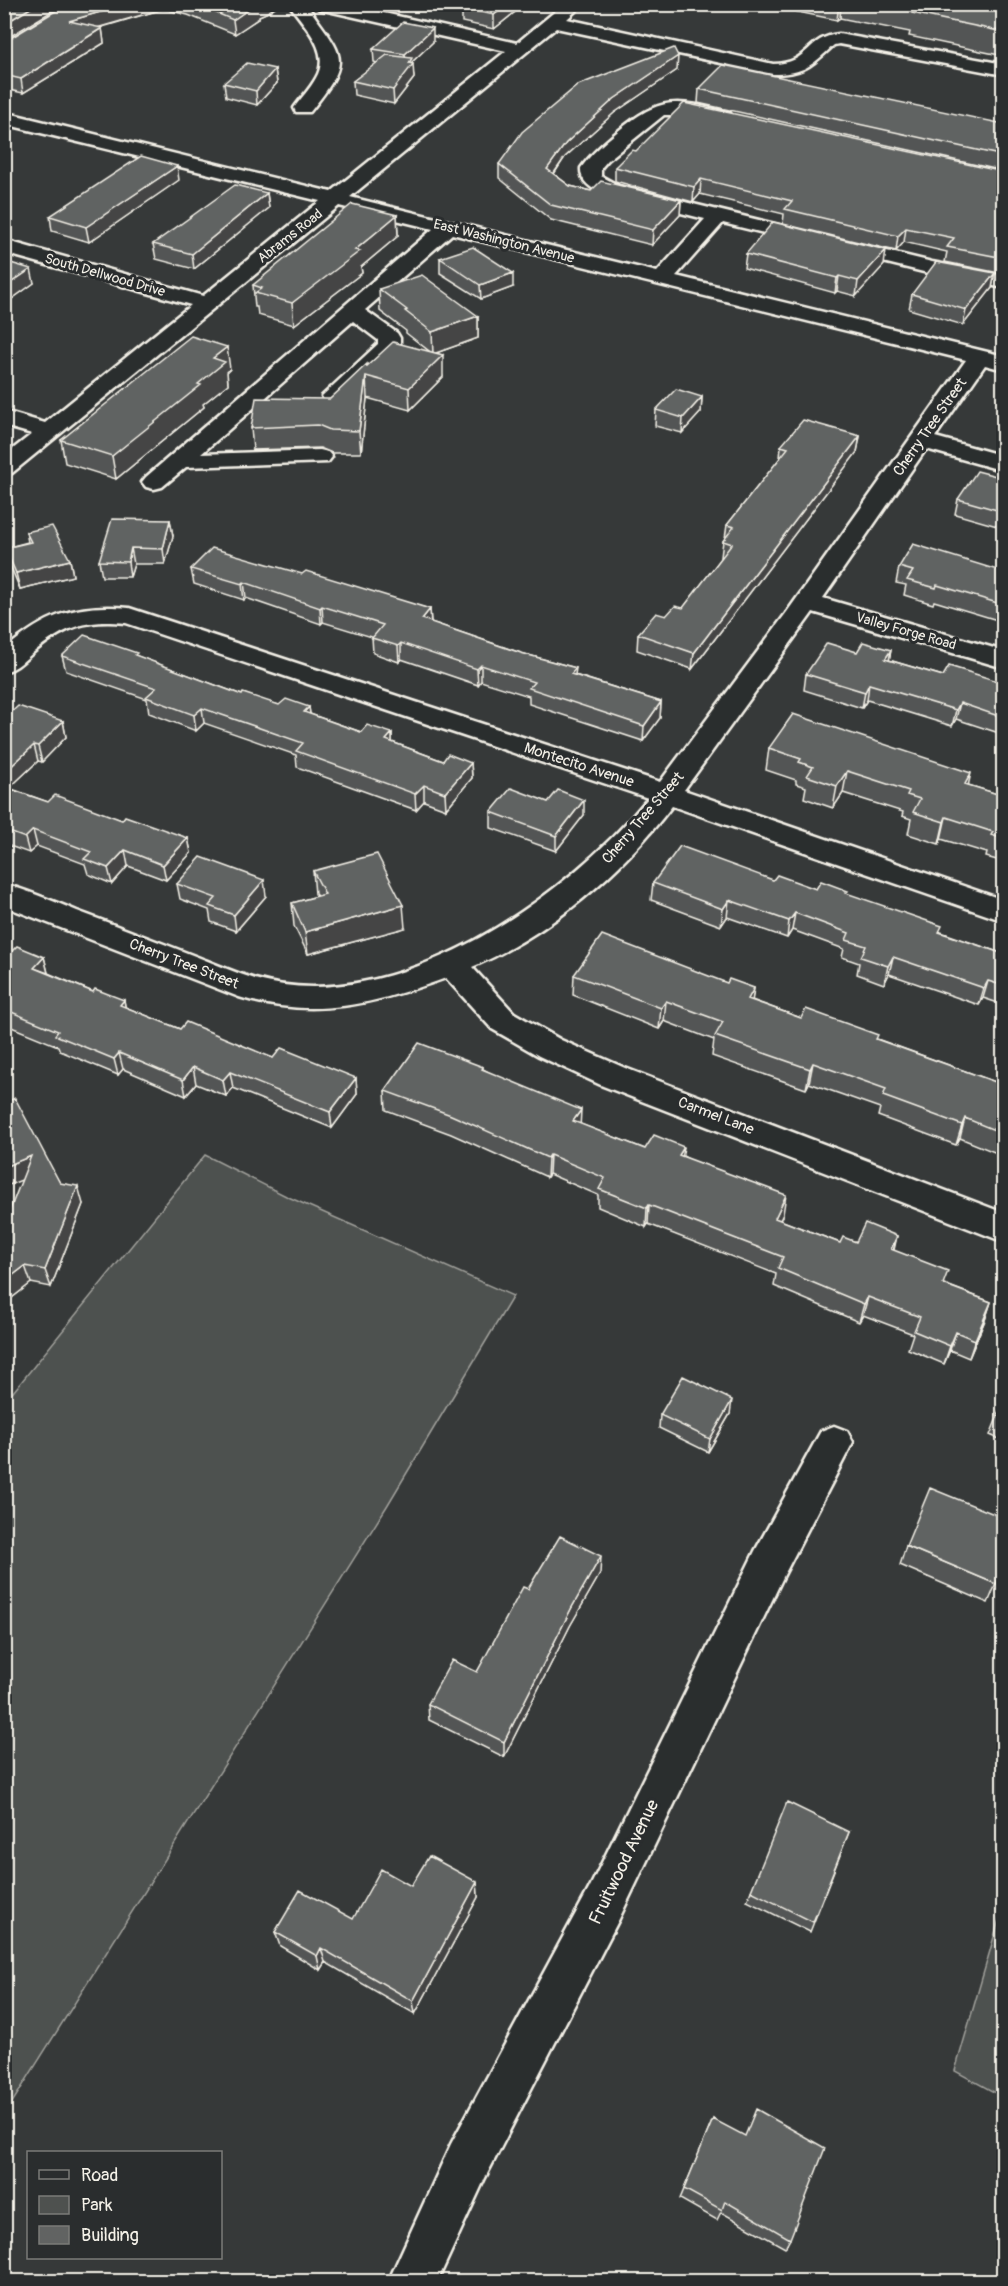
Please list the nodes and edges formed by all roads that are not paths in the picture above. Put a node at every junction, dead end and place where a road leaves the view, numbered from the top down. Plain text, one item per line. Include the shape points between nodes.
1 (297, 4) edge
2 (319, 4) edge
3 (576, 4) edge
4 (424, 8) dead end
5 (391, 20) junction
6 (554, 22) junction
7 (521, 49) junction
8 (1004, 70) edge
9 (303, 108) dead end
10 (4, 118) edge
11 (739, 120) edge
12 (337, 199) junction
13 (718, 216) junction
14 (447, 227) junction
15 (4, 246) edge
16 (661, 280) junction
17 (1004, 282) edge
18 (206, 303) junction
19 (352, 310) junction
20 (991, 360) edge
21 (245, 402) junction
22 (315, 406) edge
23 (273, 407) edge
24 (4, 418) edge
25 (49, 432) junction
26 (921, 440) junction
27 (320, 457) dead end
28 (180, 459) junction
29 (1004, 464) edge
30 (4, 468) edge
31 (154, 482) dead end
32 (807, 602) junction
33 (4, 628) edge
34 (32, 639) junction
35 (1004, 660) edge
36 (4, 664) edge
37 (666, 794) junction
38 (4, 894) edge
39 (1004, 910) edge
40 (452, 965) junction
41 (1004, 1228) edge
42 (834, 1442) dead end
43 (412, 2282) edge

1 - 9 street via 327,43 332,61 322,86
2 - 5 street
3 - 6 street, Abrams Road
4 - 5 street
5 - 7 street
6 - 7 street, Abrams Road
6 - 8 street via 773,69 802,65 826,42 839,39
7 - 12 street, Abrams Road
10 - 12 street, East Washington Avenue
11 - 13 street via 693,110 656,111 591,167 595,181 603,186
12 - 14 street, East Washington Avenue
12 - 18 street, Abrams Road
13 - 16 street
13 - 17 street
14 - 16 street, East Washington Avenue
14 - 19 street
15 - 18 street, South Dellwood Drive
16 - 20 street, East Washington Avenue
18 - 25 street, Abrams Road
19 - 21 street
19 - 22 street via 388,338 389,345 325,404
20 - 26 street, Cherry Tree Street
21 - 23 street
21 - 28 street
24 - 25 street
25 - 30 street, Abrams Road
26 - 29 street
26 - 32 street, Cherry Tree Street
27 - 28 street
28 - 31 street
32 - 35 street, Valley Forge Road
32 - 37 street, Cherry Tree Street
33 - 34 street
34 - 36 street
34 - 37 street, Montecito Avenue via 75,616 129,616
37 - 39 street, Montecito Avenue
37 - 40 street, Cherry Tree Street via 610,860 574,890 532,921
38 - 40 street, Cherry Tree Street via 250,989 279,996 329,999 373,991
40 - 41 street, Carmel Lane via 503,1021 550,1048 614,1077
42 - 43 street, Fruitwood Avenue via 769,1564 604,1904 468,2161

